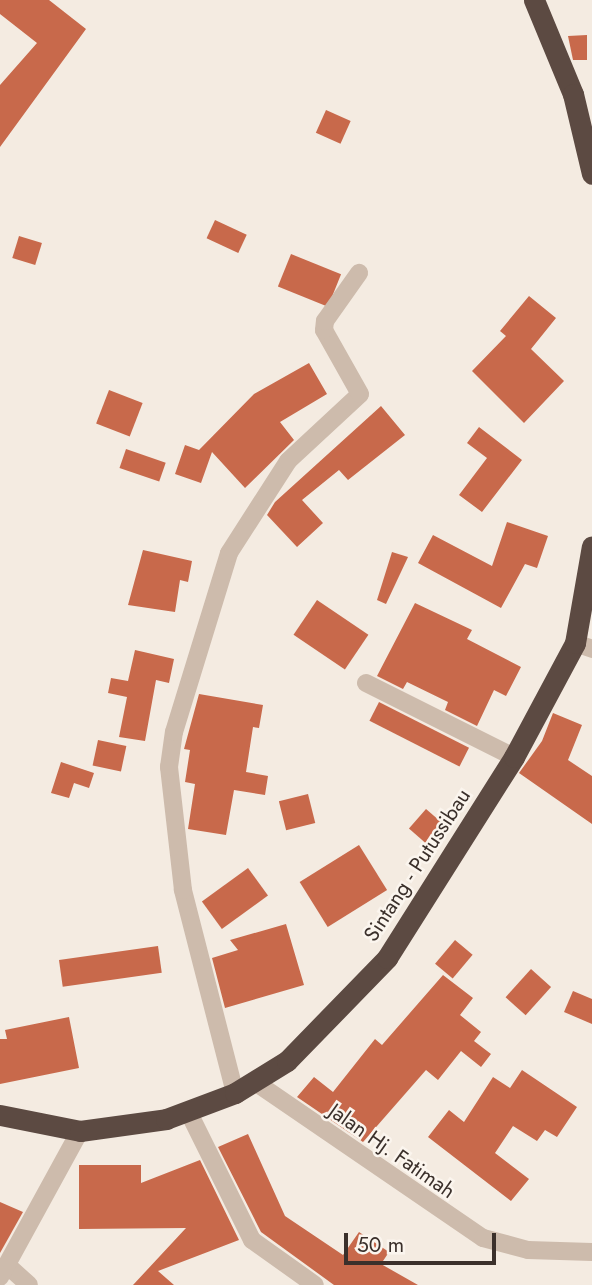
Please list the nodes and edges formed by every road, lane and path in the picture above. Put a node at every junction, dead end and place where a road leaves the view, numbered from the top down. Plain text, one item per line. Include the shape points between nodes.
1 (534, 0) edge
2 (592, 174) edge
3 (359, 273) dead end
4 (592, 546) edge
5 (584, 646) edge
6 (366, 683) dead end
7 (514, 757) junction
8 (255, 1082) junction
9 (235, 1093) junction
10 (189, 1113) junction
11 (0, 1115) edge
12 (80, 1131) junction
13 (592, 1252) edge
14 (4, 1271) edge
15 (29, 1285) edge
16 (315, 1285) edge

1 - 2 highway via 573,94
3 - 9 street via 325,321 324,330 360,394 288,461 229,553 174,732 169,767 183,890
4 - 5 highway, Sintang - Putussibau
5 - 7 highway, Sintang - Putussibau
6 - 7 street
7 - 8 highway, Sintang - Putussibau via 387,958 287,1061
8 - 9 highway, Sintang - Putussibau
8 - 13 street, Jalan Hj. Fatimah via 483,1238 528,1250
9 - 10 highway, Sintang - Putussibau
10 - 12 highway, Sintang - Putussibau
10 - 16 street via 252,1240
11 - 12 highway, Sintang - Putussibau
12 - 14 street
14 - 15 street

